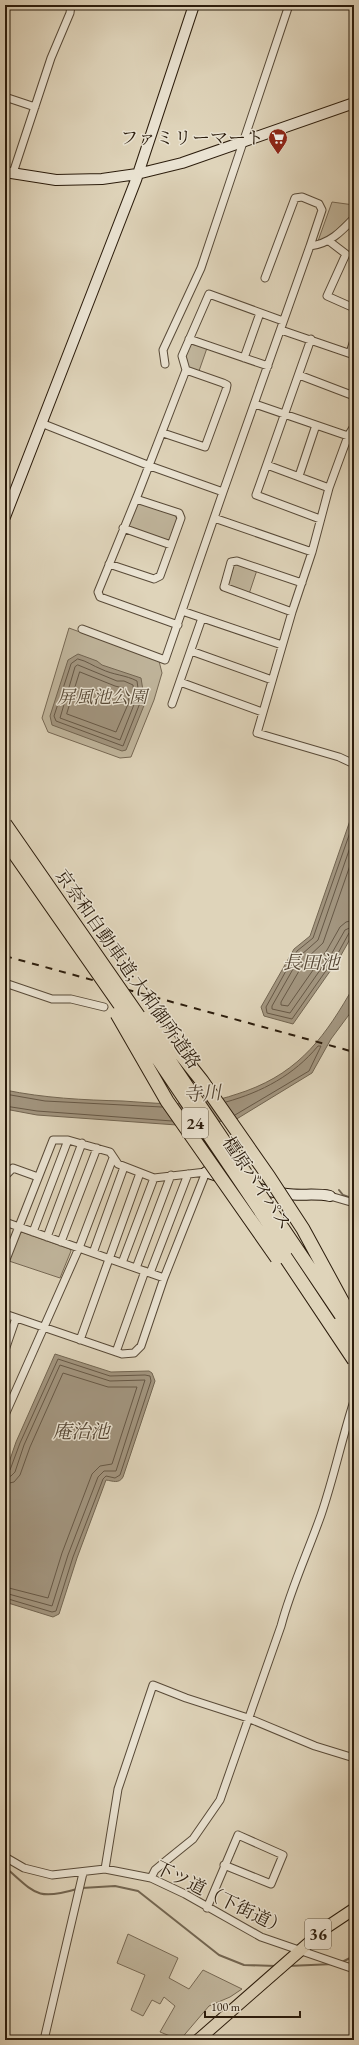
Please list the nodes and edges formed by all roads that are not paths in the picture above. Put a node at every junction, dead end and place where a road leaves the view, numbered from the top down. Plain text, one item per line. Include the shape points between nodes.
1 (71, 5) edge
2 (194, 5) edge
3 (289, 5) edge
4 (5, 97) edge
5 (354, 103) edge
6 (35, 107) junction
7 (243, 142) junction
8 (9, 172) edge
9 (137, 174) junction
10 (354, 218) edge
11 (329, 241) junction
12 (310, 246) junction
13 (265, 278) dead end
14 (353, 305) edge
15 (260, 313) junction
16 (283, 321) junction
17 (280, 330) junction
18 (189, 339) junction
19 (311, 340) junction
20 (354, 340) edge
21 (352, 354) edge
22 (244, 358) junction
23 (165, 364) dead end
24 (268, 366) junction
25 (186, 370) junction
26 (299, 376) junction
27 (354, 396) edge
28 (255, 404) junction
29 (285, 414) junction
30 (41, 423) junction
31 (316, 425) junction
32 (354, 426) edge
33 (163, 434) junction
34 (348, 436) junction
35 (267, 465) junction
36 (150, 466) junction
37 (299, 476) junction
38 (329, 488) junction
39 (223, 492) junction
40 (136, 499) junction
41 (5, 517) edge
42 (214, 518) junction
43 (320, 519) junction
44 (123, 528) junction
45 (171, 545) junction
46 (312, 552) junction
47 (109, 564) junction
48 (302, 583) junction
49 (182, 611) junction
50 (292, 612) junction
51 (202, 618) junction
52 (178, 624) junction
53 (82, 629) dead end
54 (282, 645) junction
55 (191, 651) junction
56 (272, 680) junction
57 (180, 682) junction
58 (172, 704) dead end
59 (262, 712) junction
60 (354, 764) edge
61 (5, 824) edge
62 (5, 840) edge
63 (47, 880) dead end
64 (35, 887) dead end
65 (86, 961) junction
66 (5, 983) edge
67 (128, 995) junction
68 (104, 1007) dead end
69 (68, 1140) junction
70 (82, 1143) junction
71 (97, 1148) junction
72 (114, 1158) junction
73 (124, 1167) junction
74 (206, 1172) junction
75 (140, 1173) junction
76 (188, 1174) junction
77 (172, 1175) junction
78 (5, 1176) edge
79 (38, 1177) junction
80 (154, 1178) junction
81 (330, 1196) joint
82 (354, 1203) edge
83 (5, 1222) edge
84 (18, 1227) junction
85 (33, 1232) junction
86 (47, 1237) junction
87 (61, 1242) junction
88 (79, 1248) junction
89 (93, 1253) junction
90 (108, 1258) junction
91 (5, 1262) edge
92 (122, 1263) junction
93 (136, 1268) junction
94 (148, 1272) junction
95 (164, 1278) junction
96 (5, 1314) edge
97 (16, 1318) junction
98 (354, 1319) edge
99 (44, 1327) junction
100 (354, 1328) edge
101 (80, 1340) junction
102 (353, 1343) edge
103 (5, 1350) edge
104 (116, 1352) junction
105 (354, 1360) edge
106 (8, 1401) edge
107 (354, 1401) edge
108 (5, 1415) edge
109 (248, 1718) junction
110 (354, 1758) edge
111 (5, 1857) edge
112 (224, 1865) junction
113 (105, 1869) junction
114 (83, 1873) junction
115 (151, 1878) junction
116 (207, 1908) junction
117 (354, 1909) edge
118 (299, 1951) junction
119 (354, 1969) edge
120 (44, 2040) edge
121 (198, 2040) edge

1 - 6 street via 70,14 51,58
2 - 9 street
3 - 7 street
4 - 6 street
5 - 7 street
6 - 8 street
7 - 9 street via 160,170
7 - 23 street via 201,268 163,350
8 - 9 street via 56,180 102,179
9 - 30 street
10 - 11 street
11 - 12 street
11 - 14 street via 346,254 327,296
12 - 13 street via 322,210 319,204 302,197 296,198
12 - 16 street
15 - 16 street
15 - 18 street via 209,294
15 - 22 street
16 - 17 street
17 - 19 street
17 - 24 street
18 - 22 street
18 - 25 street via 182,356
19 - 21 street
19 - 26 street
20 - 21 street
22 - 24 street
24 - 28 street
25 - 33 street
25 - 33 street via 227,386 207,443 201,447
26 - 27 street
26 - 29 street
28 - 29 street
28 - 39 street
29 - 31 street
29 - 35 street
30 - 36 street
30 - 41 street
31 - 34 street
31 - 37 street
32 - 34 street
33 - 36 street
34 - 38 street
35 - 37 street
35 - 43 street via 263,469 256,495
36 - 39 street
36 - 40 street
37 - 38 street
38 - 43 street
39 - 42 street
40 - 44 street
40 - 45 street via 179,513 181,518
42 - 46 street
42 - 49 street
43 - 46 street
44 - 45 street
44 - 47 street
45 - 47 street via 158,579
46 - 48 street
47 - 52 street via 98,592 100,597
48 - 50 street
48 - 50 street via 237,561 231,562 224,587
49 - 51 street
49 - 52 street
50 - 54 street
51 - 54 street
51 - 55 street
52 - 53 street via 165,660
54 - 56 street
55 - 56 street
55 - 57 street
56 - 59 street
57 - 58 street
57 - 59 street
59 - 60 street via 257,733 339,757
61 - 102 highway, 京奈和自動車道;大和御所道路, bridge via 167,1057
62 - 102 highway, 京奈和自動車道;大和御所道路, bridge
63 - 67 highway, 橿原バイパス / 24, bridge
64 - 65 highway, 橿原バイパス / 24, bridge
65 - 102 highway, bridge via 167,1101 214,1170 303,1293
65 - 105 highway, 橿原バイパス / 24, bridge
66 - 68 street via 52,999 71,999
67 - 98 highway, 橿原バイパス / 24, bridge
67 - 100 highway, bridge via 180,1052 273,1184 318,1254
69 - 70 street
69 - 79 street via 53,1140
69 - 85 street
70 - 71 street
70 - 86 street
71 - 72 street via 110,1152
71 - 87 street
72 - 73 street
72 - 88 street
73 - 75 street
73 - 89 street
74 - 76 street
74 - 81 street via 270,1191
74 - 95 street
75 - 80 street
75 - 90 street
76 - 77 street
76 - 94 street
77 - 80 street
77 - 93 street
78 - 79 street via 13,1168
79 - 84 street
80 - 92 street
81 - 82 street
83 - 84 street
84 - 85 street
84 - 91 street
85 - 86 street
86 - 87 street
87 - 88 street
88 - 89 street
88 - 99 street
89 - 90 street
90 - 92 street
90 - 101 street
92 - 93 street
93 - 94 street
94 - 95 street
94 - 104 street
95 - 104 street via 141,1346 134,1353
96 - 97 street
97 - 99 street
97 - 103 street
99 - 101 street
99 - 106 street
101 - 104 street
106 - 108 street
107 - 109 street via 321,1514 288,1597 281,1626
109 - 110 street via 315,1746
109 - 113 street via 152,1685 118,1789
109 - 115 street via 220,1800 193,1839 155,1870
111 - 114 street, 下ツ道（下街道） via 35,1872 52,1875
112 - 112 street via 238,1835 283,1854 270,1884
112 - 116 street
113 - 114 street, 下ツ道（下街道）
113 - 115 street, 下ツ道（下街道）
114 - 120 street
115 - 116 street, 下ツ道（下街道）
116 - 118 street, 下ツ道（下街道） via 261,1937
117 - 118 main road, 36 via 327,1927
118 - 119 street, 下ツ道（下街道）
118 - 121 main road, 36

